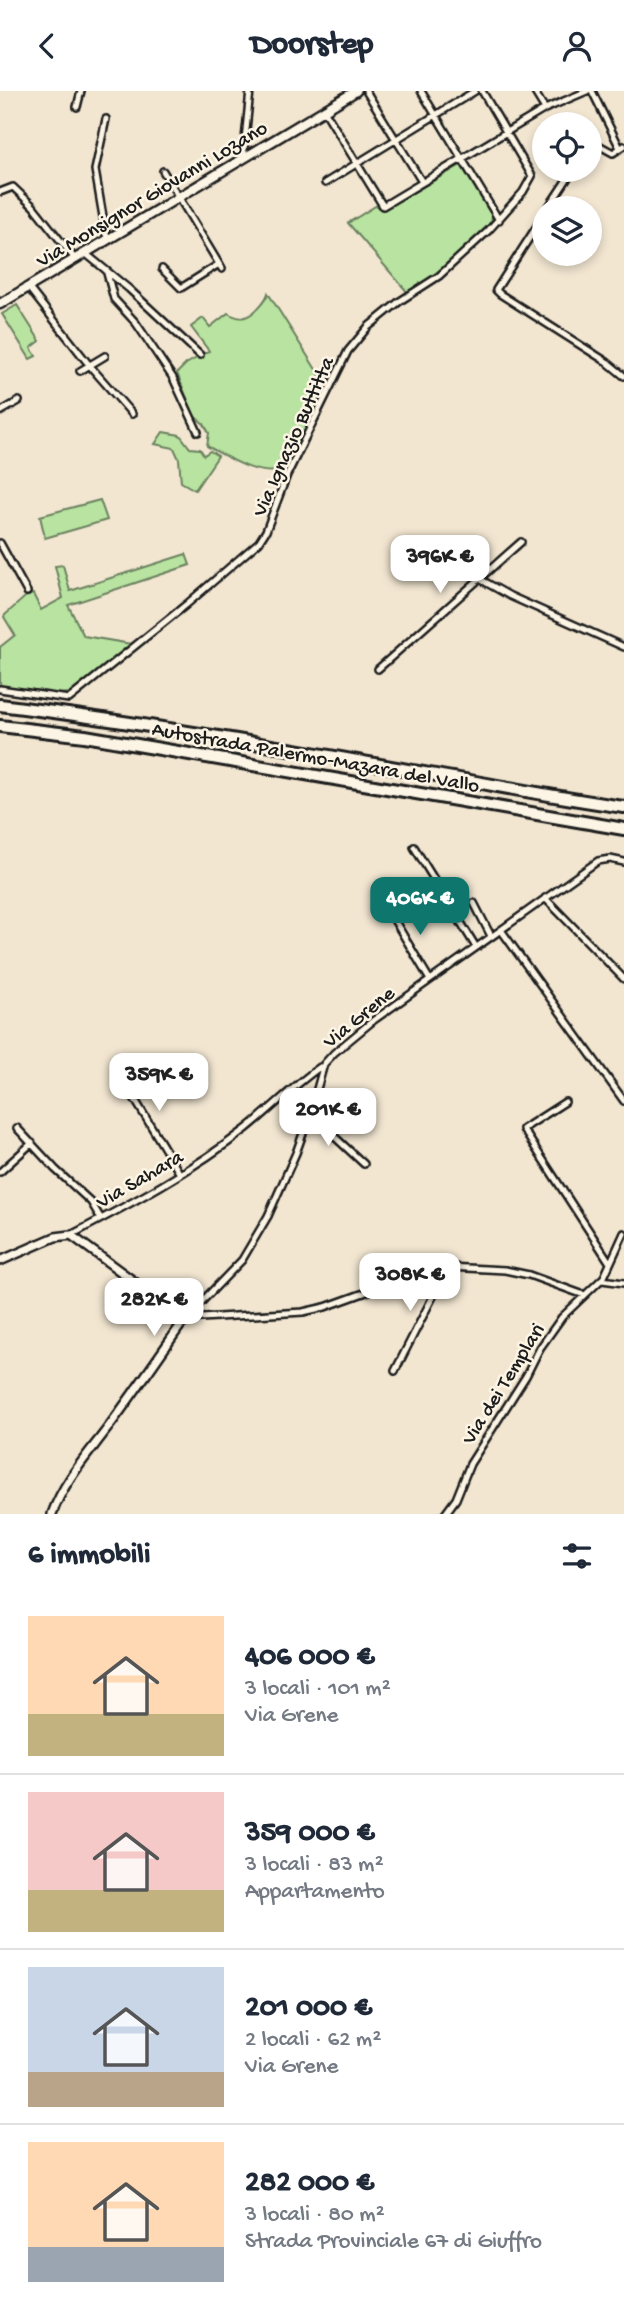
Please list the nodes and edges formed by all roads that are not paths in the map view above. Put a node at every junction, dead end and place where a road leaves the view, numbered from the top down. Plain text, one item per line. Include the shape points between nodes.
1 (80, 91) edge
2 (250, 91) edge
3 (356, 91) edge
4 (366, 91) edge
5 (422, 91) edge
6 (475, 91) edge
7 (482, 91) edge
8 (534, 91) edge
9 (589, 91) edge
10 (77, 107) dead end
11 (545, 109) junction
12 (324, 110) junction
13 (436, 114) junction
14 (106, 119) dead end
15 (507, 131) junction
16 (396, 139) junction
17 (602, 147) edge
18 (622, 147) edge
19 (243, 159) junction
20 (462, 159) junction
21 (357, 163) junction
22 (163, 171) dead end
23 (422, 182) junction
24 (325, 183) dead end
25 (0, 192) edge
26 (179, 197) junction
27 (499, 220) junction
28 (532, 234) edge
29 (107, 240) junction
30 (85, 253) junction
31 (75, 259) junction
32 (162, 269) dead end
33 (107, 273) junction
34 (27, 287) junction
35 (0, 304) edge
36 (200, 355) dead end
37 (104, 356) dead end
38 (90, 366) junction
39 (80, 372) dead end
40 (624, 376) edge
41 (0, 401) edge
42 (19, 401) dead end
43 (3, 410) edge
44 (132, 414) dead end
45 (198, 432) dead end
46 (521, 543) dead end
47 (0, 544) edge
48 (478, 578) junction
49 (27, 592) dead end
50 (624, 647) edge
51 (378, 669) dead end
52 (0, 689) edge
53 (0, 705) edge
54 (0, 726) edge
55 (624, 807) edge
56 (624, 829) edge
57 (414, 847) dead end
58 (624, 862) edge
59 (545, 898) junction
60 (474, 903) dead end
61 (387, 908) dead end
62 (501, 930) junction
63 (491, 936) junction
64 (476, 947) junction
65 (624, 979) edge
66 (430, 980) junction
67 (185, 1063) dead end
68 (320, 1067) dead end
69 (565, 1101) dead end
70 (624, 1101) edge
71 (310, 1114) junction
72 (17, 1128) dead end
73 (32, 1143) junction
74 (364, 1164) dead end
75 (0, 1172) edge
76 (180, 1174) junction
77 (101, 1219) junction
78 (624, 1233) edge
79 (71, 1235) junction
80 (0, 1261) edge
81 (610, 1263) junction
82 (448, 1268) junction
83 (602, 1280) junction
84 (624, 1283) edge
85 (584, 1295) junction
86 (185, 1319) junction
87 (395, 1371) dead end
88 (51, 1514) edge
89 (444, 1514) edge

1 - 10 street
2 - 19 street
3 - 12 main road, Via Monsignor Giovanni Lozano
4 - 16 street
5 - 13 street
6 - 13 street
7 - 15 street
8 - 11 street
9 - 11 street
9 - 18 street
11 - 15 street
12 - 19 main road, Via Monsignor Giovanni Lozano
12 - 21 street
13 - 16 street
13 - 20 street
14 - 29 street via 95,170
15 - 20 street
15 - 27 street, Via Ignazio Buttitta via 532,176
16 - 21 street
16 - 23 street
17 - 18 street via 613,153
19 - 26 main road, Via Monsignor Giovanni Lozano
20 - 23 street
20 - 27 street
21 - 23 street via 383,206
21 - 24 street
22 - 26 street
25 - 31 street via 13,187
26 - 29 main road, Via Monsignor Giovanni Lozano
26 - 32 street via 221,267 181,288
27 - 52 street, Via Ignazio Buttitta via 439,276 368,327 348,351 286,475 259,542 69,699
28 - 40 street via 496,290
29 - 30 main road, Via Monsignor Giovanni Lozano
30 - 31 main road, Via Monsignor Giovanni Lozano
30 - 33 street
31 - 34 main road, Via Monsignor Giovanni Lozano
33 - 36 street
33 - 45 street via 114,299 173,378
34 - 35 main road, Via Monsignor Giovanni Lozano
34 - 38 street
37 - 38 street
38 - 39 street
38 - 44 street
41 - 43 street
42 - 43 street
46 - 48 street
47 - 49 street
48 - 50 street
48 - 51 street
53 - 55 highway, Autostrada Palermo-Mazara del Vallo
54 - 56 highway, Autostrada Palermo-Mazara del Vallo via 85,736
57 - 64 street
58 - 59 street, Via Grene via 598,861
59 - 62 street, Via Grene
59 - 65 street
60 - 63 street
61 - 66 street
62 - 63 street, Via Grene
62 - 70 street
63 - 64 street, Via Grene
64 - 66 street, Via Grene
66 - 71 street, Via Grene via 329,1058
67 - 76 street via 134,1098
68 - 76 street, Via Sahara via 246,1129
69 - 81 street via 523,1129
71 - 74 street
71 - 86 street, Via Grene via 268,1216 242,1260
72 - 73 street
73 - 75 street
73 - 77 street via 91,1202
76 - 77 street, Via Sahara
77 - 79 street, Via Sahara
78 - 81 street
79 - 80 street via 55,1237
79 - 86 street
81 - 83 street
82 - 85 street via 505,1270
82 - 86 street via 303,1312
82 - 87 street
83 - 84 street
83 - 85 street, Via dei Templari
85 - 89 street, Via dei Templari via 540,1349
86 - 88 street via 78,1465

